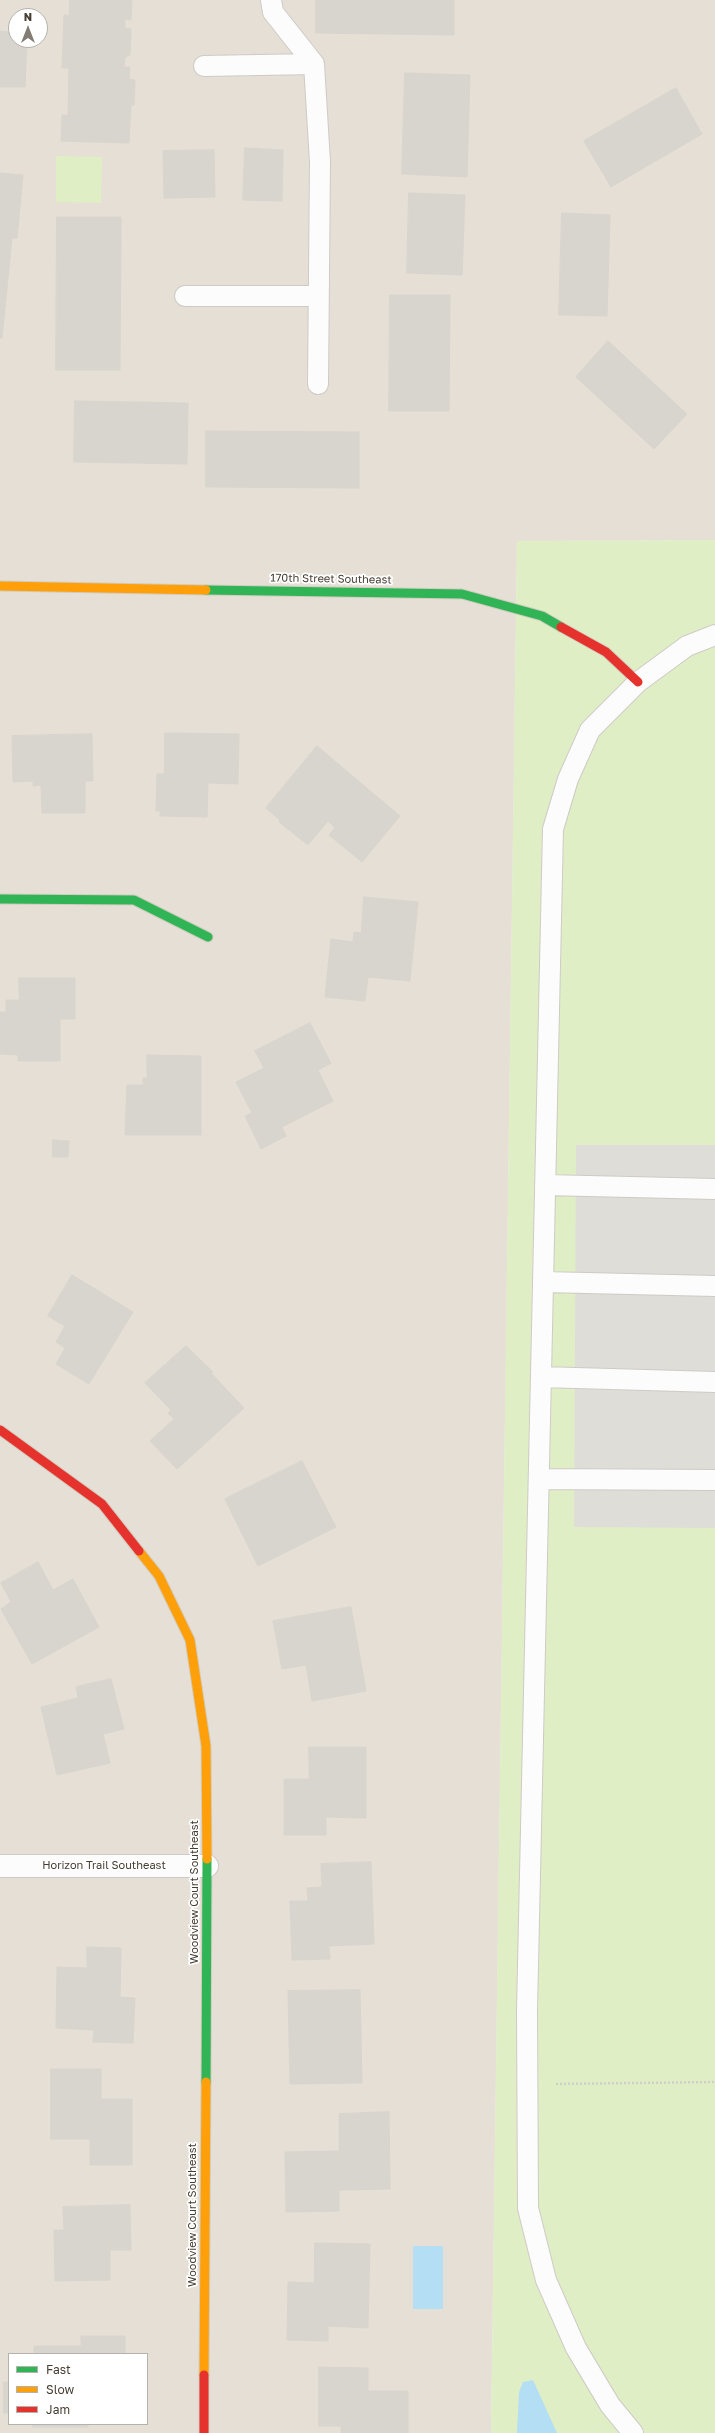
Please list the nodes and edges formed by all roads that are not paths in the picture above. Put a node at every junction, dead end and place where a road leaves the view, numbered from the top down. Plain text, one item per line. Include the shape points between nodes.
1 (271, 0) edge
2 (314, 64) junction
3 (204, 66) dead end
4 (185, 296) dead end
5 (319, 296) junction
6 (318, 384) dead end
7 (0, 586) edge
8 (715, 635) edge
9 (638, 682) junction
10 (0, 899) edge
11 (208, 937) dead end
12 (545, 1185) junction
13 (715, 1189) edge
14 (543, 1282) junction
15 (715, 1286) edge
16 (541, 1377) junction
17 (715, 1382) edge
18 (0, 1430) edge
19 (539, 1479) junction
20 (715, 1480) edge
21 (0, 1866) edge
22 (207, 1866) junction
23 (204, 2433) edge
24 (633, 2433) edge

1 - 2 lane via 273,12
2 - 3 lane
2 - 5 lane via 320,162
4 - 5 lane
5 - 6 lane
7 - 9 street, 170th Street Southeast via 462,594 542,616 606,652
8 - 9 lane via 687,646
9 - 12 lane via 590,730 568,779 553,829
10 - 11 street via 134,900
12 - 13 lane
12 - 14 lane
14 - 15 lane
14 - 16 lane
16 - 17 lane
16 - 19 lane
18 - 22 street, Woodview Court Southeast via 102,1504 159,1576 190,1640 206,1746
19 - 20 lane
19 - 24 lane via 527,2010 528,2208 546,2280 576,2348 610,2405
21 - 22 street, Horizon Trail Southeast
22 - 23 street, Woodview Court Southeast

